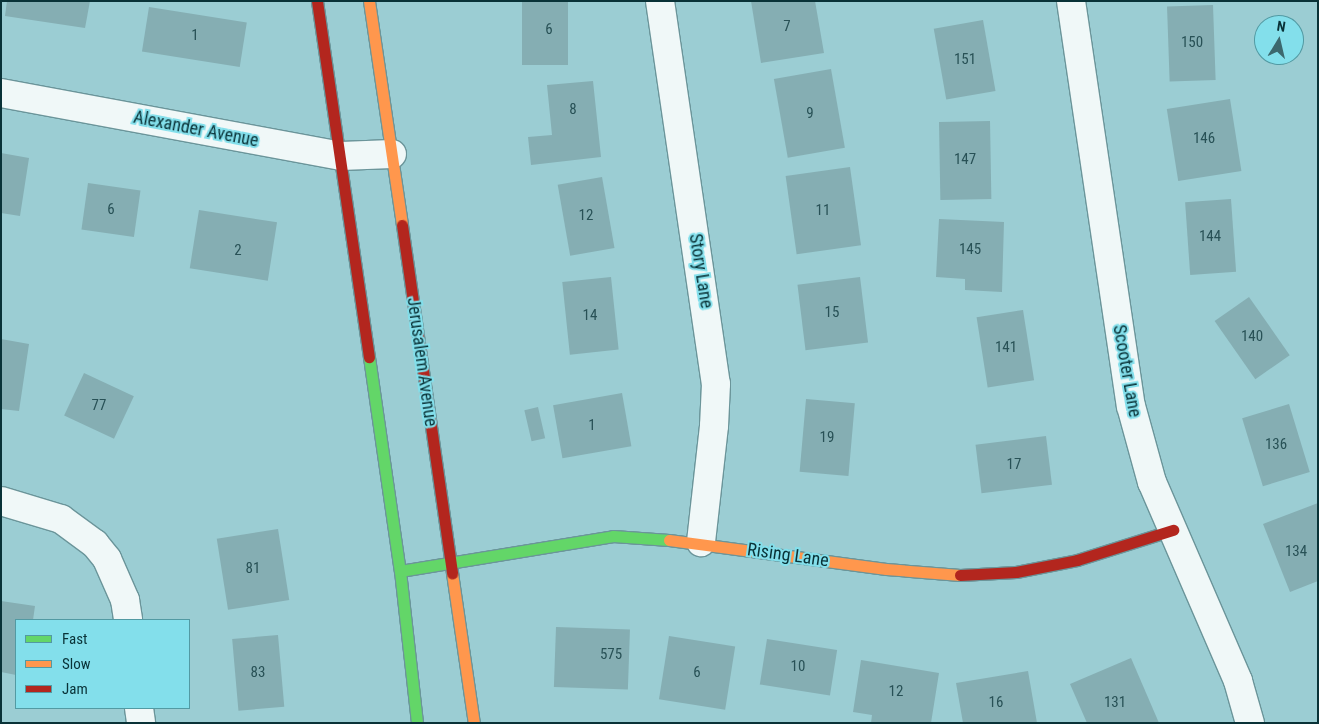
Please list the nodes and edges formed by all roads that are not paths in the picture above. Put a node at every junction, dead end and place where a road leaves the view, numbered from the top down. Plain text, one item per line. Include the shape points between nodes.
1 (317, 1) edge
2 (369, 1) edge
3 (660, 1) edge
4 (1071, 1) edge
5 (1, 92) edge
6 (392, 154) junction
7 (341, 156) junction
8 (1, 501) edge
9 (1173, 530) junction
10 (701, 542) junction
11 (451, 562) junction
12 (400, 571) junction
13 (128, 619) edge
14 (139, 709) edge
15 (141, 723) edge
16 (417, 723) edge
17 (474, 723) edge
18 (1250, 723) edge

1 - 7 main road
2 - 6 main road, Jerusalem Avenue
3 - 10 street, Story Lane via 716,384
4 - 9 street, Scooter Lane via 1131,406 1152,482
5 - 7 street, Alexander Avenue
6 - 7 street, Alexander Avenue
6 - 11 main road, Jerusalem Avenue
7 - 12 main road
8 - 13 street via 61,519 95,544 107,559 125,600
9 - 10 main road, Rising Lane via 1076,560 1016,572 971,576 886,569
9 - 18 street, Scooter Lane via 1238,680
10 - 11 main road, Rising Lane via 613,536
11 - 12 main road, Rising Lane
11 - 17 main road, Jerusalem Avenue
12 - 16 main road
14 - 15 street

